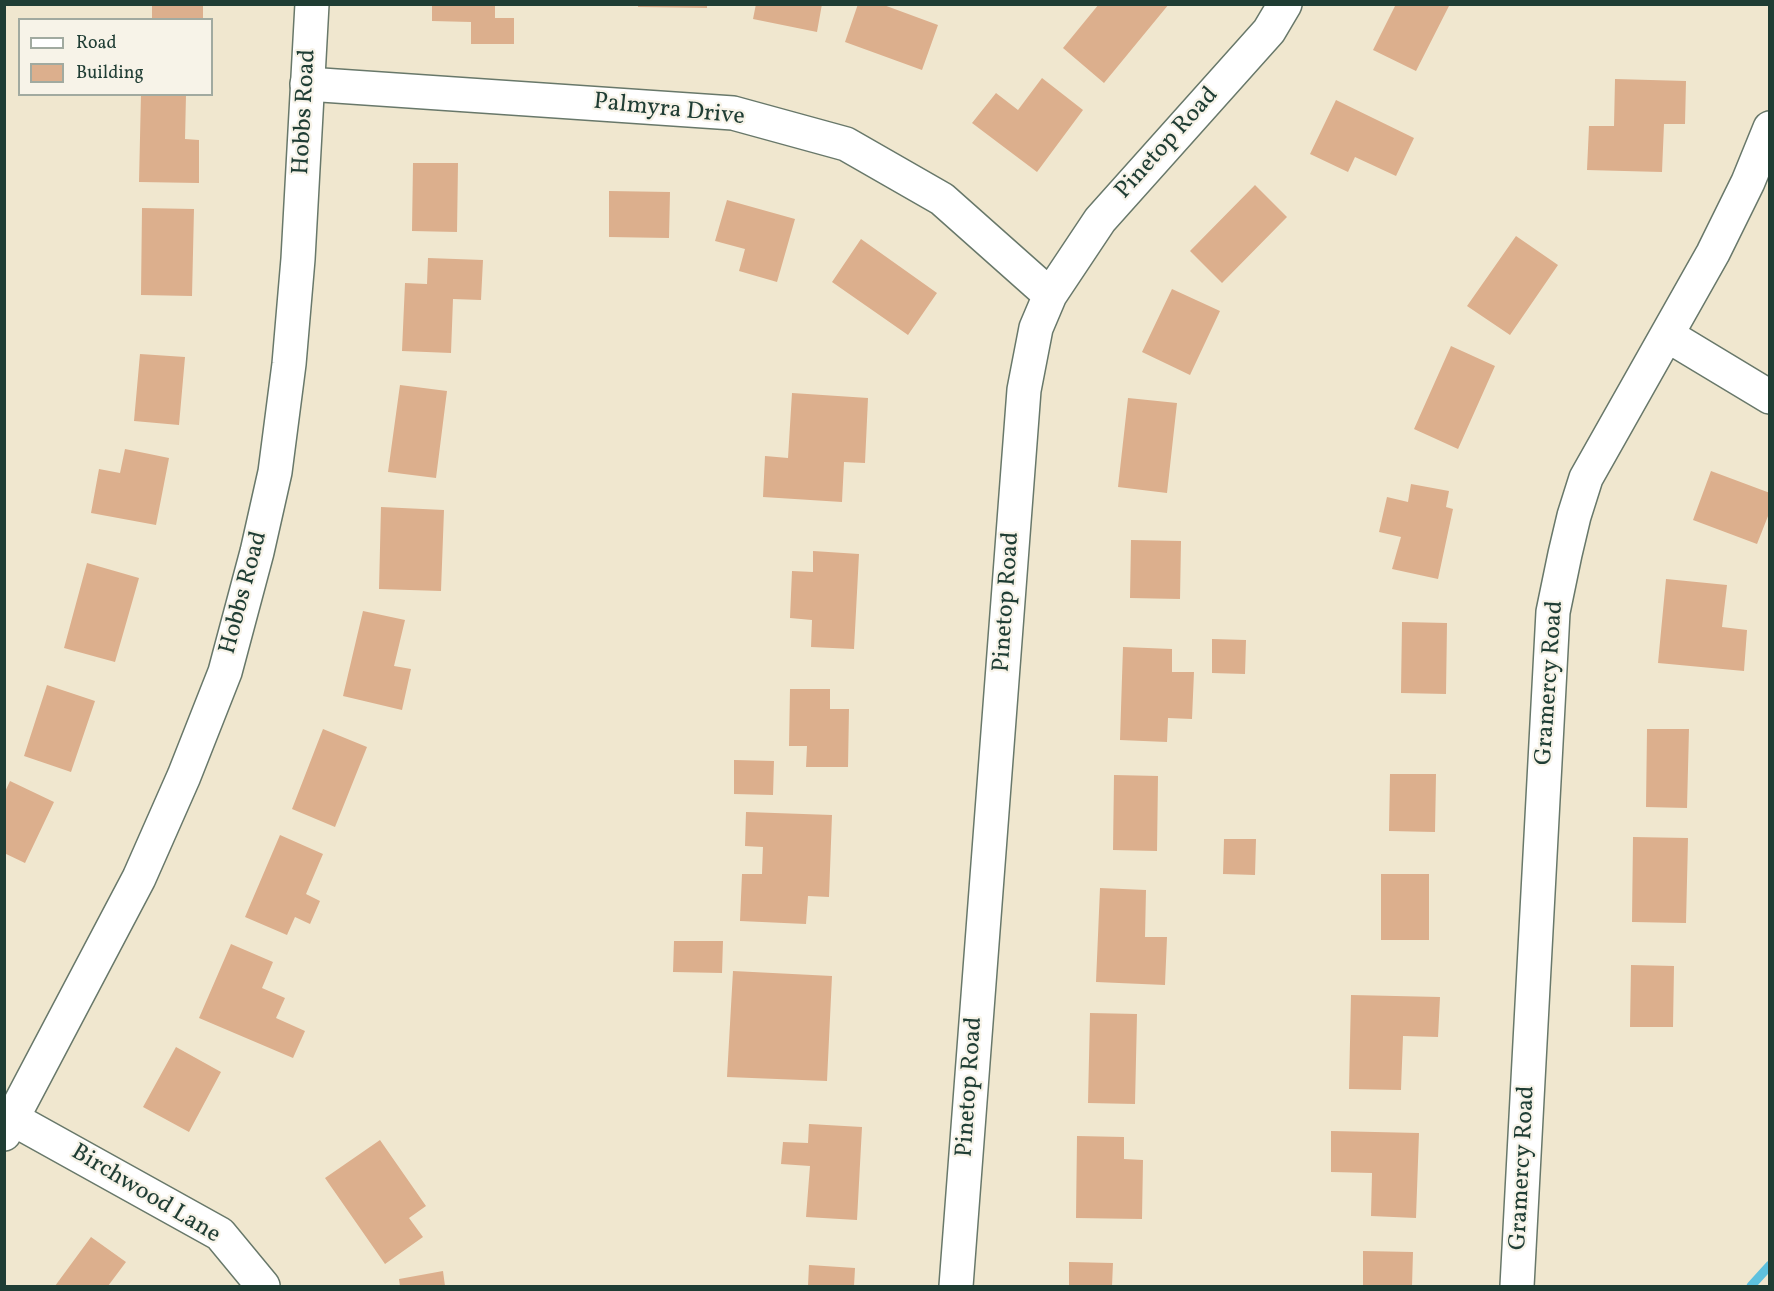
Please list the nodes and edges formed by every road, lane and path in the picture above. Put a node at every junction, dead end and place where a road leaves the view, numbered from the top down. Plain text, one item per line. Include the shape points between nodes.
1 (312, 4) edge
2 (1285, 4) edge
3 (307, 84) junction
4 (1770, 128) edge
5 (1050, 295) junction
6 (1667, 334) junction
7 (1770, 397) edge
8 (9, 1126) edge
9 (263, 1287) edge
10 (956, 1287) edge
11 (1517, 1287) edge

1 - 3 street, Hobbs Road
2 - 5 street, Pinetop Road via 1269,31 1100,220
3 - 5 street, Palmyra Drive via 733,113 846,144 942,199
3 - 8 street, Hobbs Road via 290,364 275,472 225,672 139,878
4 - 6 street, Gramercy Road via 1713,253
5 - 10 street, Pinetop Road via 1036,328 1024,390
6 - 7 street
6 - 11 street, Gramercy Road via 1586,478 1553,612
8 - 9 street, Birchwood Lane via 220,1234

